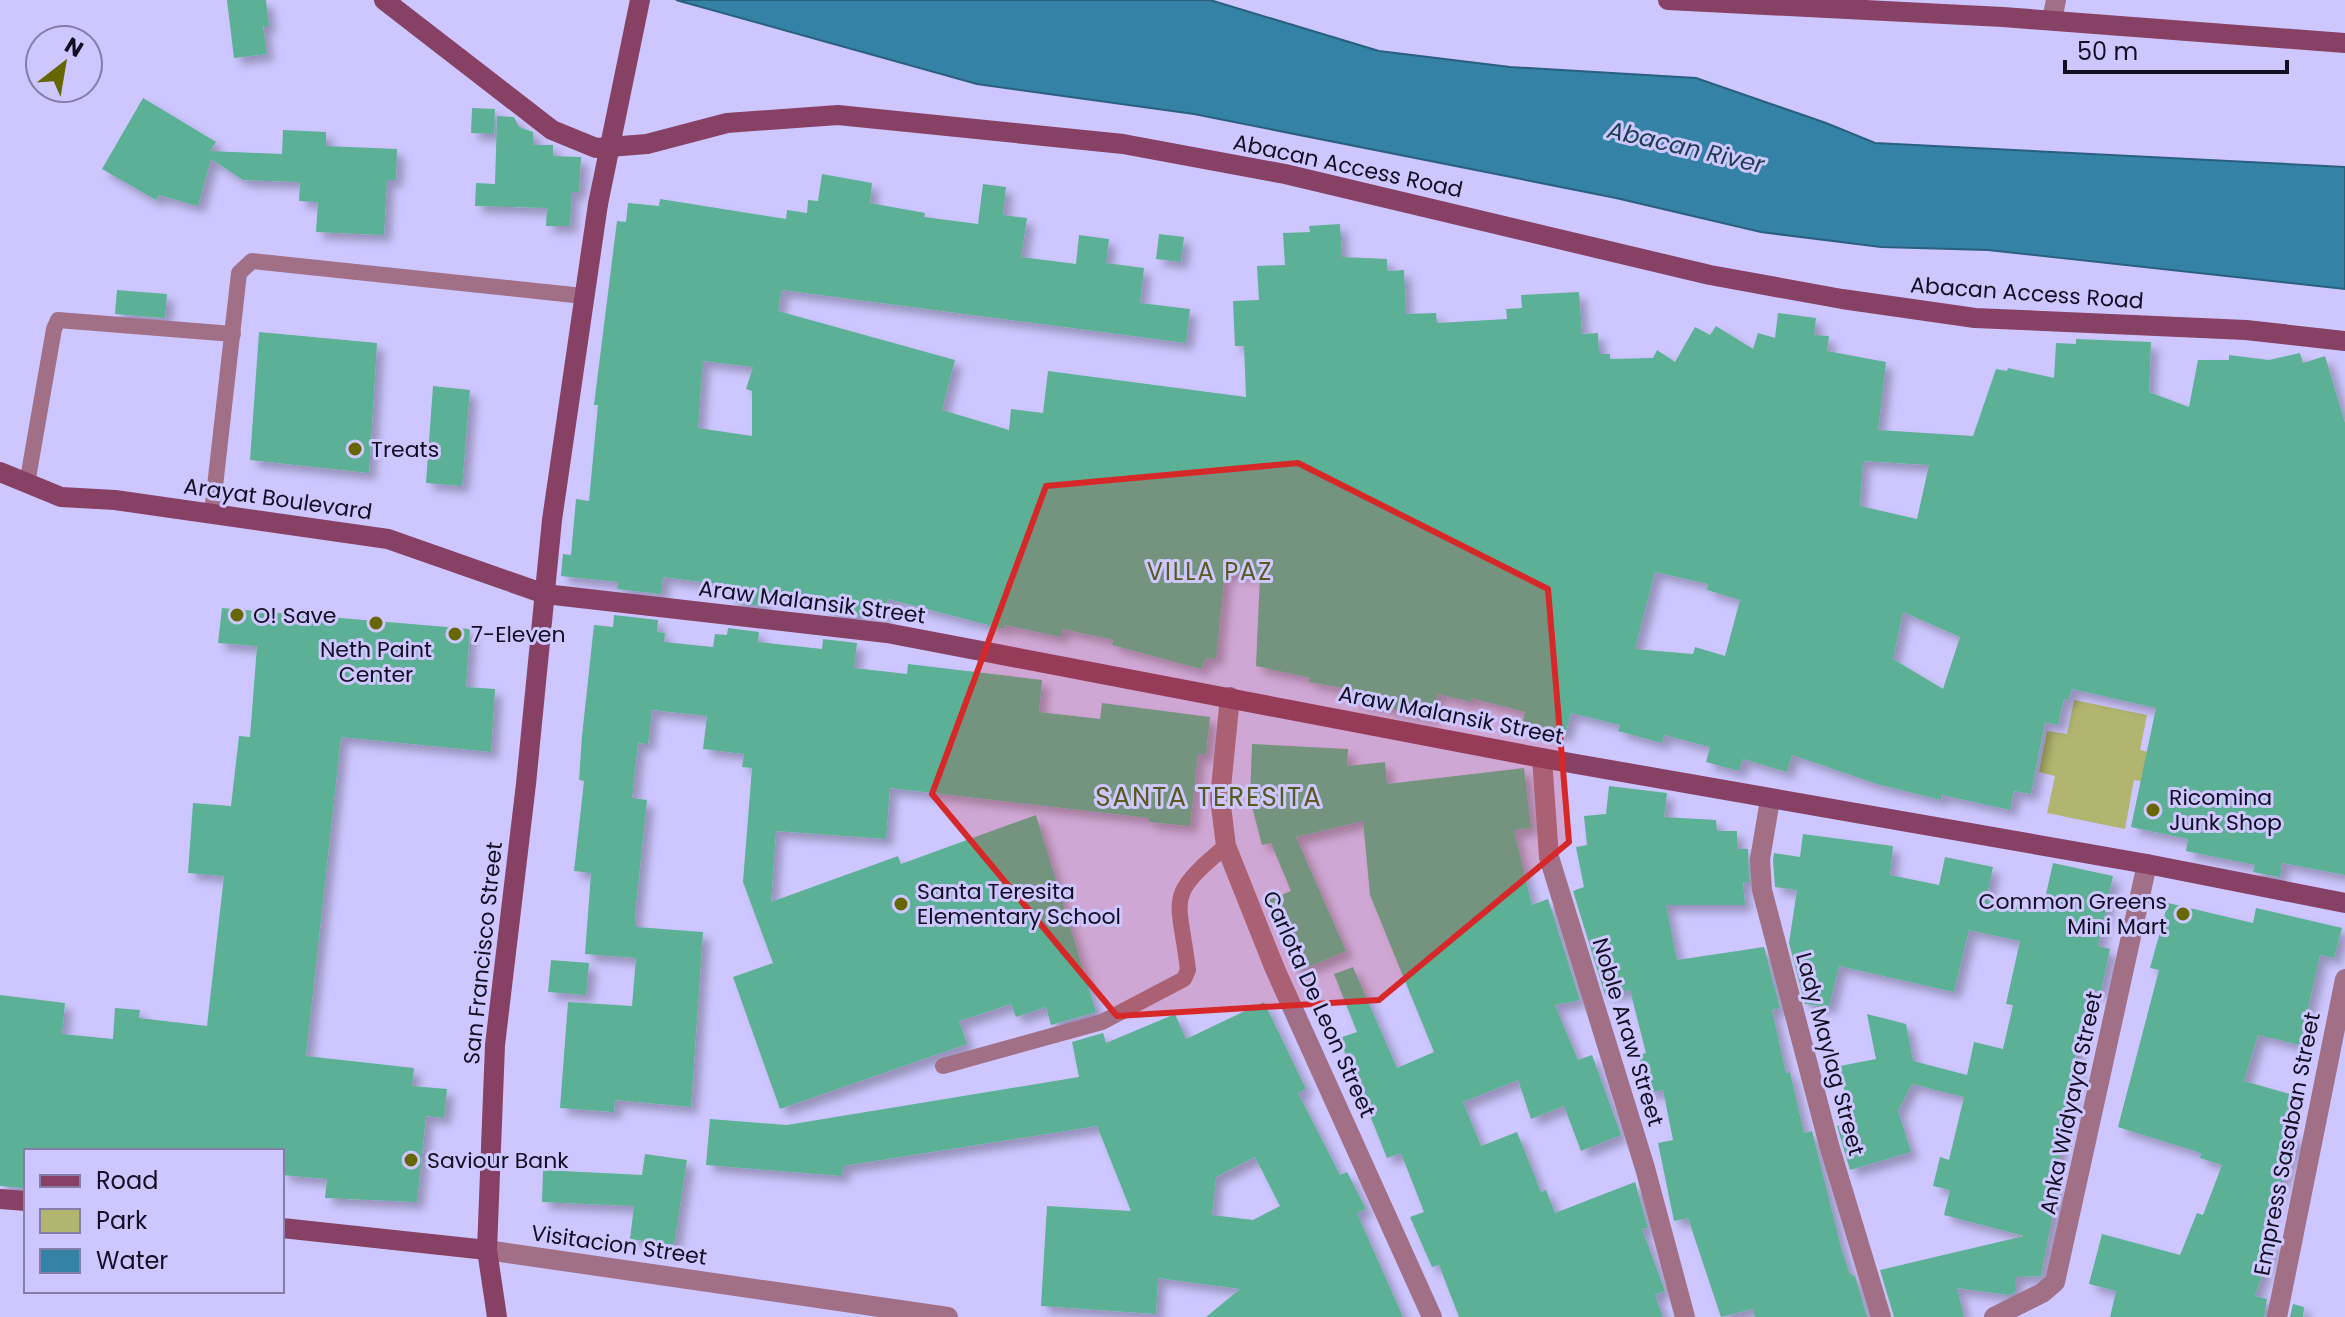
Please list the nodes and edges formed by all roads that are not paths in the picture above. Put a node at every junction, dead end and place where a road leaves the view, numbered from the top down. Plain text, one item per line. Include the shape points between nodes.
1 (384, 0) edge
2 (640, 0) edge
3 (1668, 0) edge
4 (2054, 10) edge
5 (2345, 43) edge
6 (583, 296) junction
7 (233, 334) junction
8 (2345, 341) edge
9 (0, 472) edge
10 (27, 484) junction
11 (212, 513) junction
12 (545, 594) junction
13 (1230, 697) junction
14 (1542, 758) junction
15 (1770, 800) junction
16 (1226, 846) junction
17 (2147, 864) junction
18 (2345, 903) edge
19 (2345, 979) edge
20 (943, 1066) dead end
21 (0, 1199) edge
22 (24, 1201) edge
23 (284, 1228) edge
24 (487, 1250) junction
25 (497, 1317) edge
26 (948, 1317) edge
27 (1432, 1317) edge
28 (1685, 1317) edge
29 (1881, 1317) edge
30 (1994, 1317) edge
31 (2277, 1317) edge

1 - 8 street, Abacan Access Road via 552,130 596,148 647,144 727,123 838,115 1123,144 1285,174 1710,275 1842,299 1975,318 2246,330
2 - 6 street, San Francisco Street, bridge
3 - 4 street
4 - 5 street
6 - 7 lane via 252,261 239,273
6 - 12 street, San Francisco Street
7 - 10 lane via 58,320
7 - 11 lane
9 - 10 street, Arayat Boulevard
10 - 11 street, Arayat Boulevard via 61,497
11 - 12 street, Arayat Boulevard via 388,539
12 - 13 street, Araw Malansik Street via 887,633
12 - 24 street, San Francisco Street via 495,1045
13 - 14 street, Araw Malansik Street
13 - 16 street, Carlota De Leon Street via 1220,798
14 - 15 street, Araw Malansik Street
14 - 28 street, Noble Araw Street via 1549,857
15 - 17 street, Araw Malansik Street
15 - 29 street, Lady Maylag Street via 1760,859 1762,890
16 - 20 lane via 1181,889 1178,903 1188,970 1184,979 1102,1022
16 - 27 street, Carlota De Leon Street via 1275,969
17 - 18 street, Araw Malansik Street
17 - 30 street, Anka Widyaya Street via 2055,1282
19 - 31 street, Empress Sasaban Street
21 - 22 street
23 - 24 street, Visitacion Street
24 - 25 street, San Francisco Street
24 - 26 street, Visitacion Street

